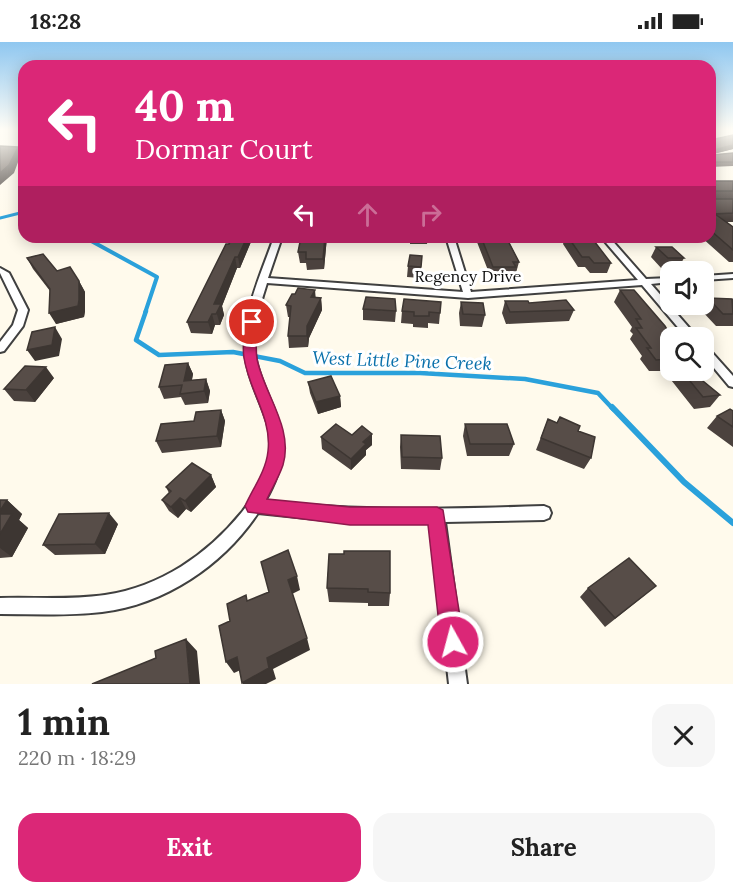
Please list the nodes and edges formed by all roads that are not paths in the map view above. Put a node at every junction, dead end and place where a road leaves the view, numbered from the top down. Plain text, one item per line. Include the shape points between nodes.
1 (276, 243) edge
2 (452, 243) edge
3 (610, 243) edge
4 (0, 270) edge
5 (733, 276) edge
6 (714, 277) edge
7 (265, 280) junction
8 (660, 281) edge
9 (644, 282) junction
10 (468, 295) junction
11 (683, 327) edge
12 (0, 349) edge
13 (714, 361) edge
14 (733, 383) edge
15 (254, 506) junction
16 (544, 513) dead end
17 (437, 516) junction
18 (0, 606) edge
19 (458, 684) edge

1 - 7 street
2 - 10 street
3 - 9 street
4 - 12 street via 23,310 18,326
5 - 6 street
7 - 10 street, Regency Drive
7 - 15 street via 252,322 250,355 272,418 277,449 274,466
8 - 9 street, Regency Drive
9 - 10 street, Regency Drive
9 - 11 street
13 - 14 street
15 - 17 street via 350,516
15 - 18 street via 211,555 161,587 104,603
16 - 17 street
17 - 19 street

